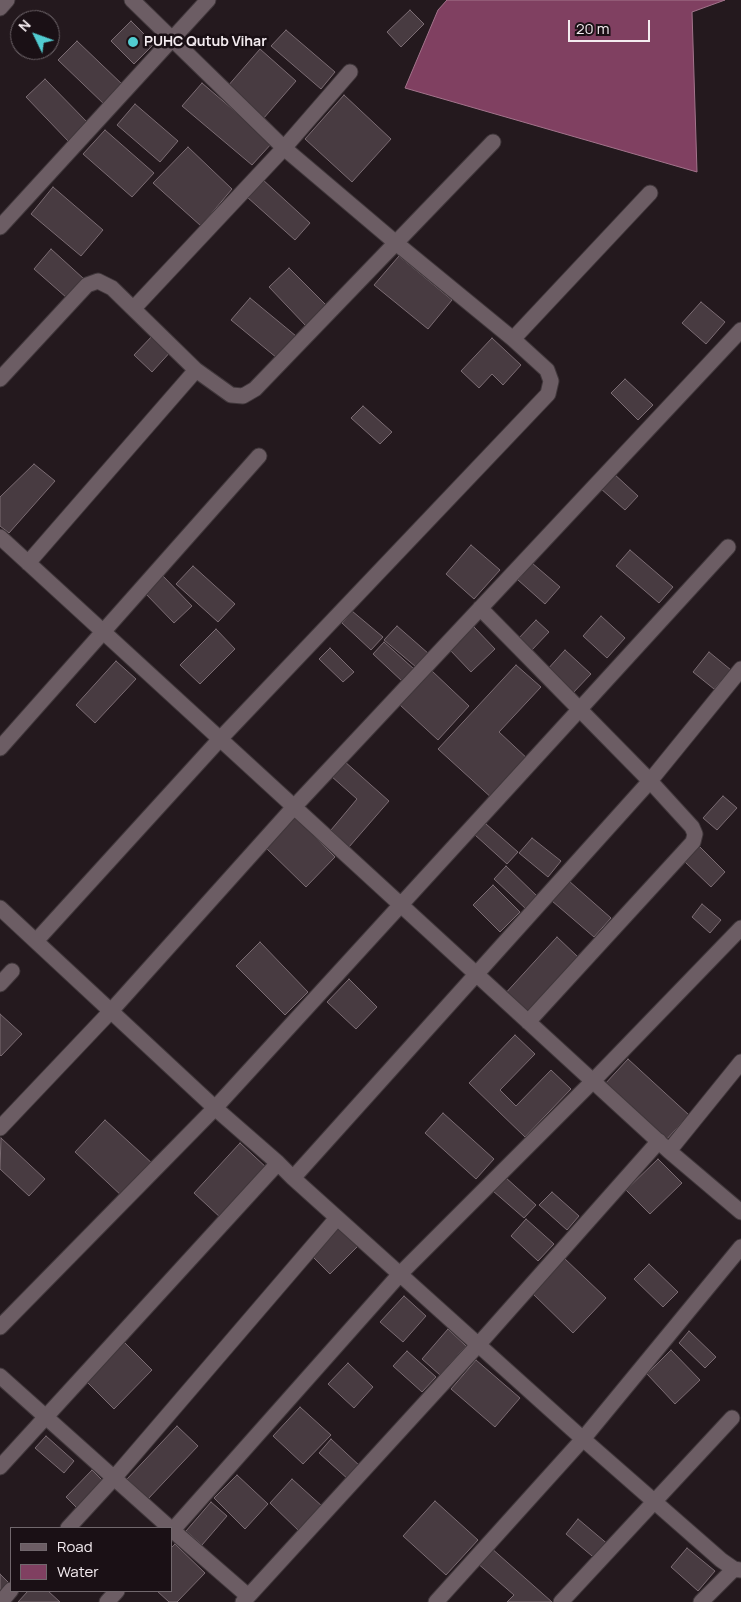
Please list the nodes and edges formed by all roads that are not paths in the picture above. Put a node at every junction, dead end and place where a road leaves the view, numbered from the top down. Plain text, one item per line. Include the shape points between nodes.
1 (7, 0) edge
2 (132, 0) edge
3 (208, 0) edge
4 (0, 8) edge
5 (172, 38) junction
6 (350, 72) dead end
7 (493, 142) dead end
8 (284, 148) junction
9 (650, 193) dead end
10 (0, 228) edge
11 (396, 243) junction
12 (134, 308) junction
13 (741, 330) edge
14 (514, 339) junction
15 (196, 370) junction
16 (0, 379) edge
17 (259, 456) dead end
18 (0, 537) edge
19 (728, 547) dead end
20 (28, 563) junction
21 (480, 608) junction
22 (103, 632) junction
23 (741, 668) edge
24 (580, 711) junction
25 (220, 739) junction
26 (0, 748) edge
27 (650, 781) junction
28 (294, 807) junction
29 (400, 906) junction
30 (0, 908) edge
31 (741, 928) edge
32 (36, 941) junction
33 (12, 971) dead end
34 (476, 974) junction
35 (0, 984) edge
36 (111, 1012) junction
37 (528, 1022) junction
38 (741, 1062) edge
39 (593, 1081) junction
40 (215, 1108) junction
41 (0, 1128) edge
42 (664, 1146) junction
43 (278, 1163) junction
44 (293, 1178) junction
45 (741, 1212) edge
46 (338, 1218) junction
47 (741, 1247) edge
48 (400, 1274) junction
49 (0, 1327) edge
50 (478, 1345) junction
51 (0, 1376) edge
52 (46, 1418) junction
53 (732, 1418) dead end
54 (582, 1439) junction
55 (0, 1467) edge
56 (114, 1478) junction
57 (653, 1501) junction
58 (69, 1527) edge
59 (168, 1527) edge
60 (172, 1529) edge
61 (172, 1531) edge
62 (737, 1570) edge
63 (10, 1591) edge
64 (116, 1592) edge
65 (245, 1599) edge
66 (1, 1602) edge
67 (107, 1602) edge
68 (436, 1602) edge
69 (561, 1602) edge
70 (701, 1602) edge

1 - 4 street
2 - 5 street
3 - 5 street
5 - 8 street
5 - 10 street
6 - 8 street
7 - 11 street
8 - 11 street
8 - 12 street
9 - 14 street
11 - 14 street
11 - 15 street via 255,389 243,396 230,395
12 - 15 street
12 - 16 street via 112,288 98,281 87,285
13 - 21 street
14 - 25 street via 547,370 551,380 548,394
15 - 20 street
17 - 22 street
18 - 20 street
19 - 24 street
20 - 22 street
21 - 24 street
21 - 28 street
22 - 25 street
22 - 26 street
23 - 27 street
24 - 27 street
24 - 29 street
25 - 28 street
25 - 32 street
27 - 34 street
27 - 37 street via 692,827 695,834 692,842
28 - 29 street
28 - 36 street
29 - 34 street
29 - 40 street
30 - 32 street
31 - 39 street
32 - 36 street
33 - 35 street
34 - 37 street
34 - 44 street
36 - 40 street
36 - 41 street
37 - 39 street
38 - 42 street
39 - 42 street
39 - 48 street
40 - 43 street
40 - 49 street
42 - 45 street
42 - 50 street
43 - 44 street
43 - 52 street
44 - 46 street
46 - 48 street
46 - 56 street
47 - 54 street
48 - 50 street
48 - 60 street
50 - 54 street
50 - 65 street
51 - 52 street
52 - 55 street
52 - 56 street
53 - 57 street
54 - 57 street
54 - 68 street
56 - 58 street
56 - 59 street
57 - 62 street
57 - 69 street
61 - 65 street
62 - 70 street
63 - 66 street
64 - 67 street

